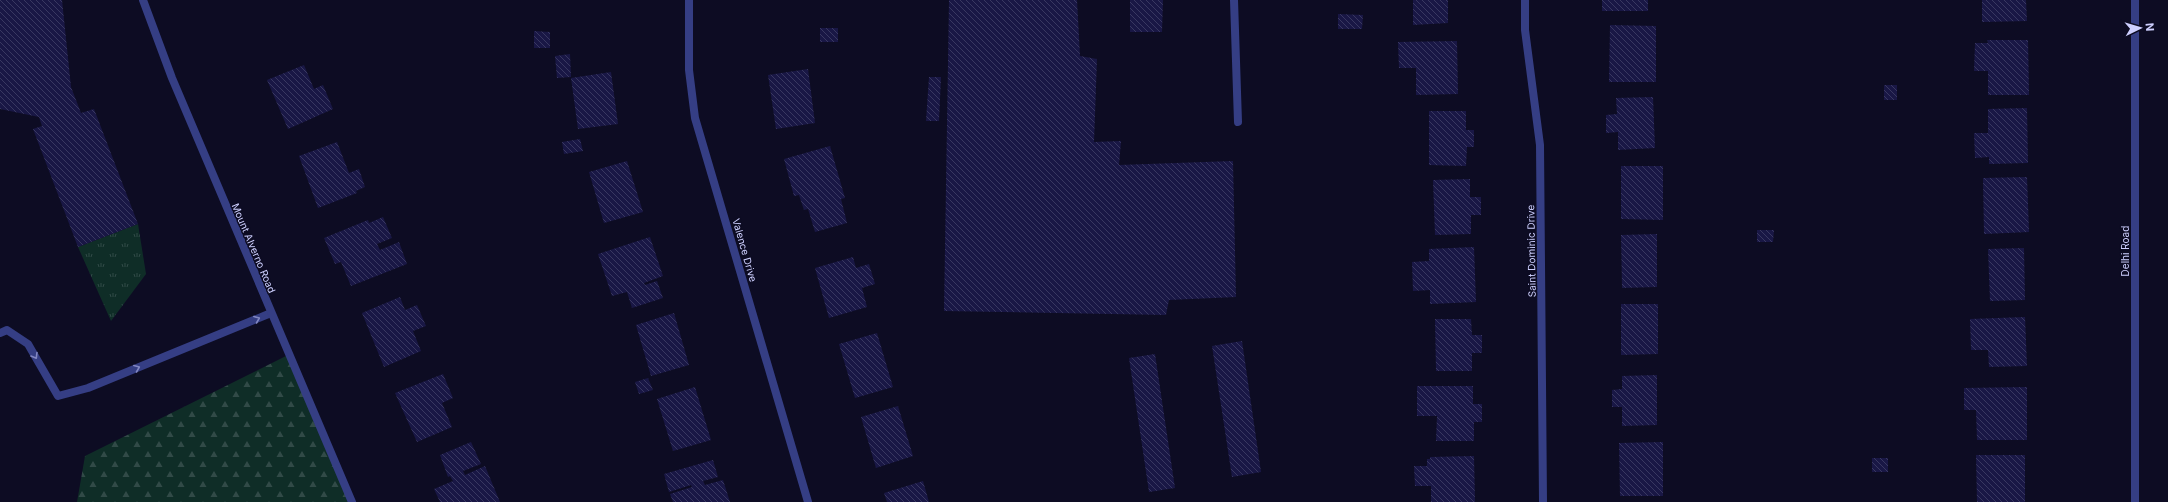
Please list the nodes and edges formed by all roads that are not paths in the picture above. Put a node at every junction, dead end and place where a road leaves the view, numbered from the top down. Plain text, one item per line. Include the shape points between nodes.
1 (143, 0) edge
2 (689, 0) edge
3 (1234, 0) edge
4 (1525, 0) edge
5 (2135, 0) edge
6 (1238, 122) dead end
7 (271, 313) junction
8 (4, 331) edge
9 (352, 502) edge
10 (808, 502) edge
11 (1543, 502) edge
12 (2135, 502) edge

1 - 7 street, Mount Alverno Road via 172,78
2 - 10 street, Valence Drive via 689,70 696,118
3 - 6 street
4 - 11 street, Saint Dominic Drive via 1525,30 1540,145
5 - 12 street, Delhi Road
8 -> 7 street via 28,344 58,396 88,388
7 - 9 street, Mount Alverno Road

